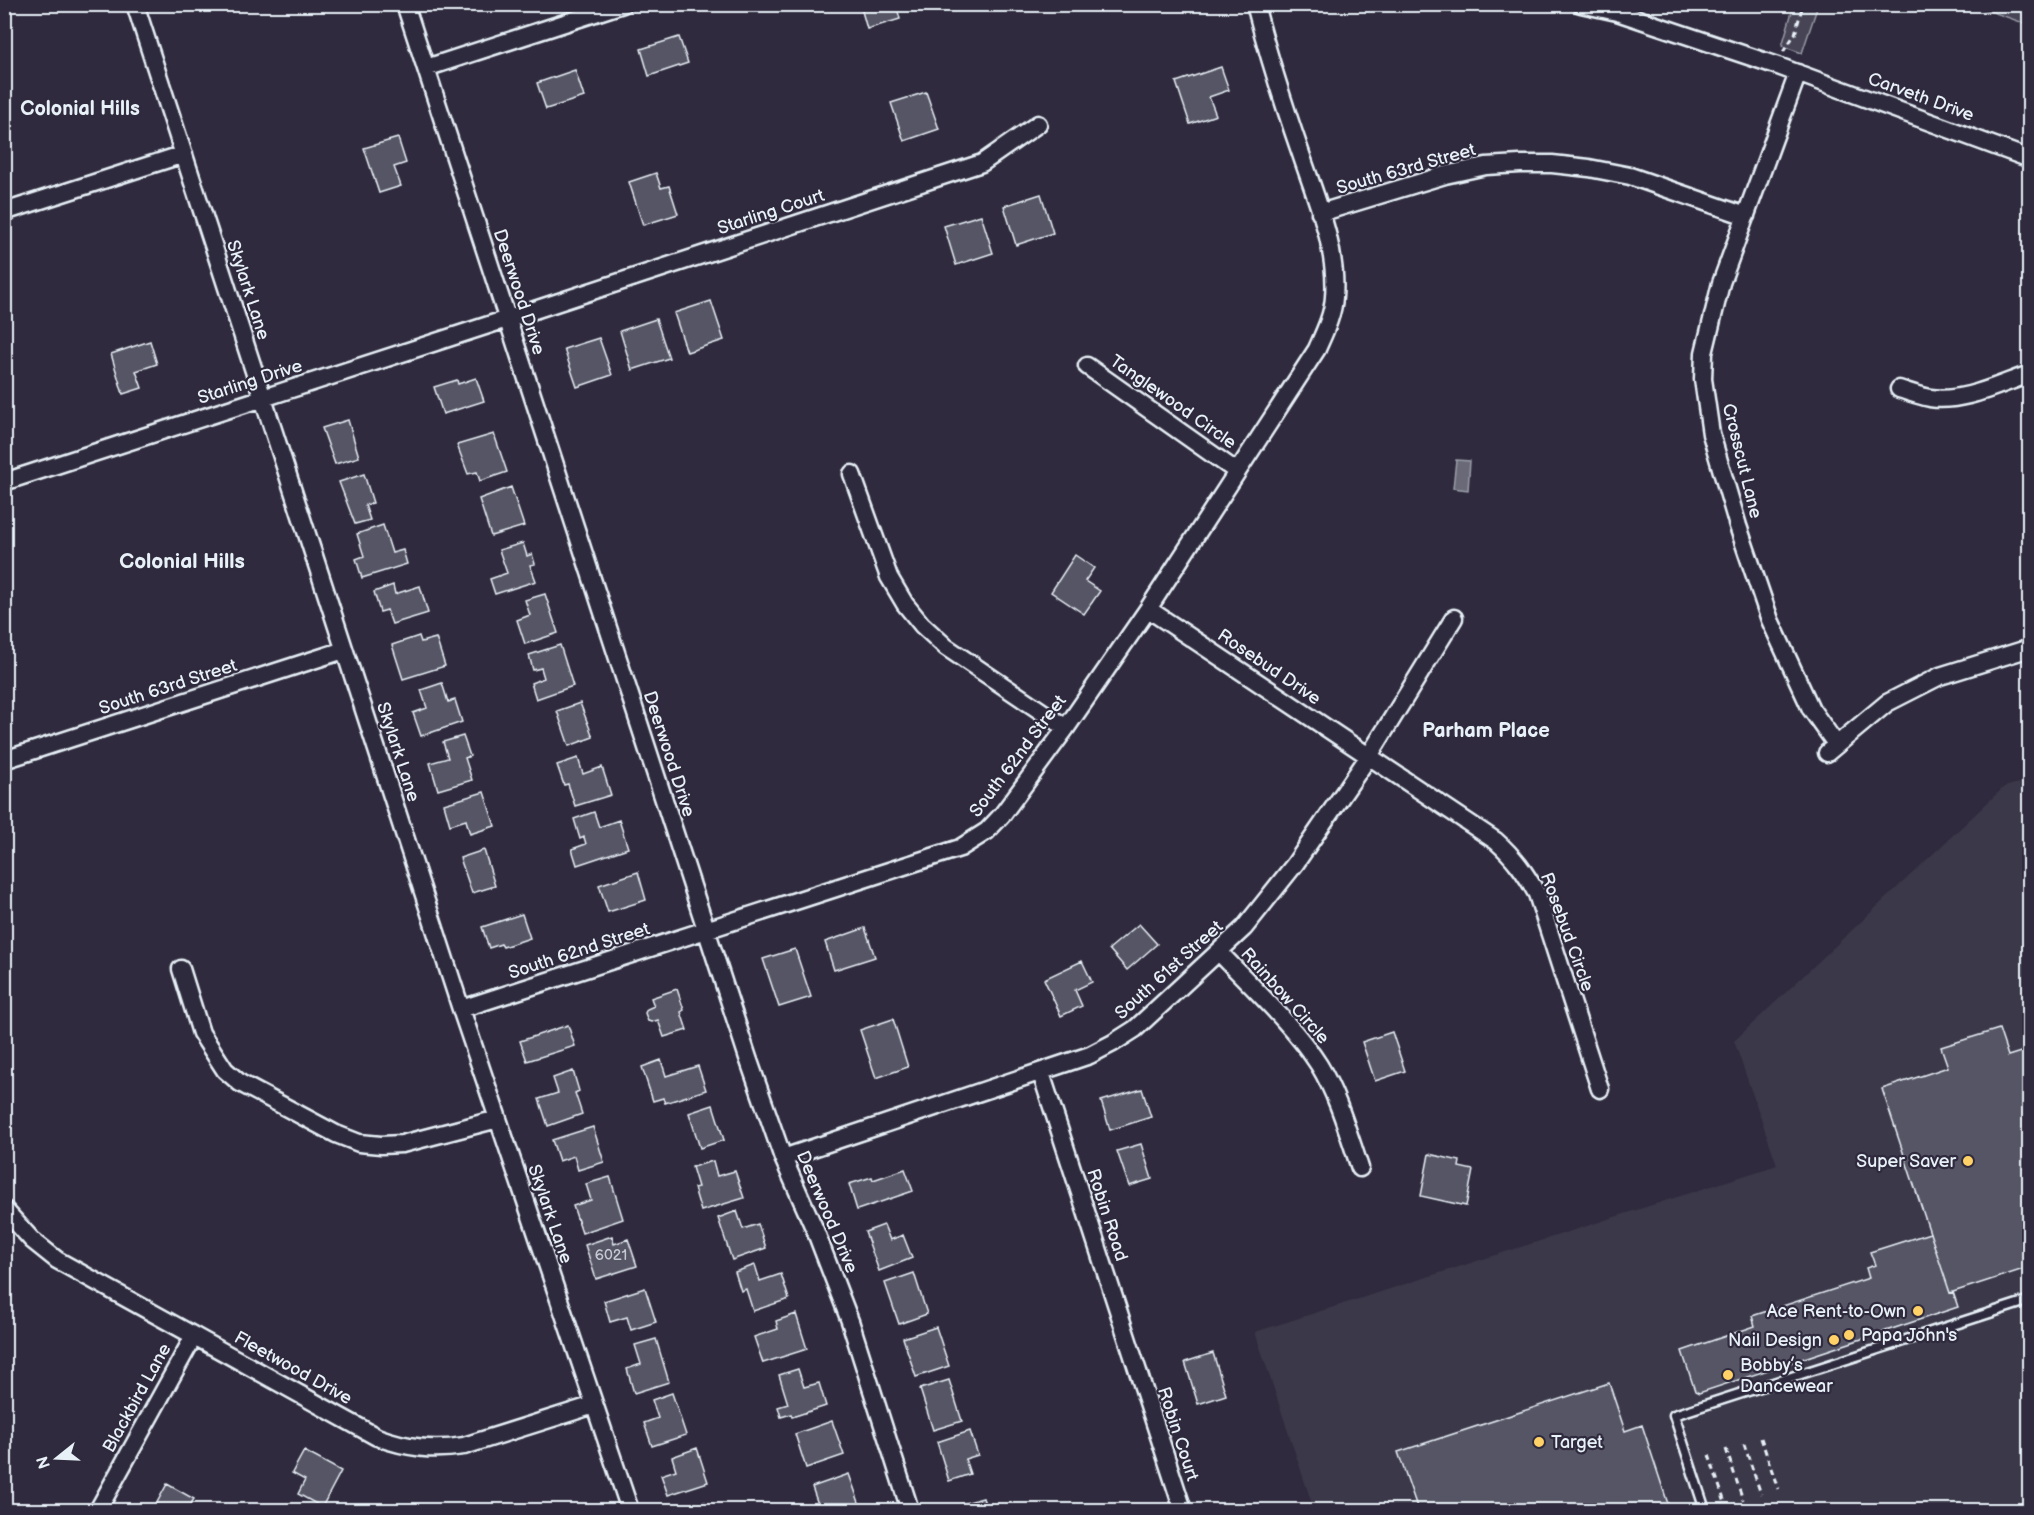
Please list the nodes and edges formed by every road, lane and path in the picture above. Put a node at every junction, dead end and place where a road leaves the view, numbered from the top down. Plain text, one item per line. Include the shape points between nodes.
1 (135, 4) edge
2 (405, 4) edge
3 (623, 4) edge
4 (1255, 4) edge
5 (1581, 4) edge
6 (1803, 4) edge
7 (1778, 66) junction
8 (426, 68) junction
9 (1798, 73) junction
10 (1038, 124) dead end
11 (183, 154) junction
12 (2030, 159) edge
13 (4, 212) edge
14 (1320, 213) junction
15 (1746, 216) junction
16 (507, 320) junction
17 (1087, 366) dead end
18 (2030, 374) edge
19 (1899, 389) dead end
20 (263, 398) junction
21 (1236, 471) junction
22 (852, 474) dead end
23 (4, 482) edge
24 (1148, 609) junction
25 (1454, 618) dead end
26 (2030, 648) edge
27 (344, 650) junction
28 (1066, 728) junction
29 (1368, 756) junction
30 (4, 760) edge
31 (706, 930) junction
32 (1219, 952) junction
33 (181, 969) dead end
34 (461, 1009) junction
35 (1041, 1072) junction
36 (1600, 1089) dead end
37 (498, 1119) junction
38 (783, 1158) junction
39 (1360, 1168) dead end
40 (4, 1209) edge
41 (2030, 1300) edge
42 (194, 1336) junction
43 (1137, 1370) joint
44 (594, 1405) junction
45 (1761, 1438) dead end
46 (1744, 1444) dead end
47 (1726, 1449) dead end
48 (1709, 1455) dead end
49 (1778, 1489) dead end
50 (1721, 1491) junction
51 (1715, 1493) dead end
52 (1761, 1494) dead end
53 (1743, 1500) dead end
54 (1733, 1503) dead end
55 (1726, 1506) dead end
56 (98, 1510) edge
57 (630, 1510) edge
58 (910, 1510) edge
59 (1183, 1510) edge
60 (1705, 1510) edge
61 (1735, 1510) edge

1 - 11 street, Skylark Lane
2 - 8 street, Deerwood Drive
3 - 8 street
4 - 14 street, South 62nd Street
5 - 7 street, Carveth Drive via 1617,12
6 - 7 path via 1795,34
7 - 9 street, Carveth Drive
8 - 16 street, Deerwood Drive
9 - 12 street, Carveth Drive
9 - 15 street, Crosscut Lane
10 - 16 street, Starling Court via 982,162
11 - 13 street
11 - 20 street, Skylark Lane
14 - 15 street, South 63rd Street via 1486,166 1552,164 1630,176
14 - 21 street, South 62nd Street via 1331,255 1332,311 1317,349
15 - 26 street, Crosscut Lane via 1721,283 1704,354 1703,379 1711,434 1770,620 1832,748 1887,703 1940,676
16 - 20 street, Starling Drive
16 - 31 street, Deerwood Drive
17 - 21 street, Tanglewood Circle
18 - 19 street via 1950,398 1931,398
20 - 23 street, Starling Drive
20 - 27 street, Skylark Lane
21 - 24 street, South 62nd Street
22 - 28 street via 889,577 922,625 946,647
24 - 28 street, South 62nd Street
24 - 29 street, Rosebud Drive
25 - 29 street, South 61st Street
27 - 30 street, South 63rd Street
27 - 34 street, Skylark Lane
28 - 31 street, South 62nd Street via 1002,815 974,841
29 - 32 street, South 61st Street via 1295,864 1244,928
29 - 36 street, Rosebud Circle via 1496,841 1524,871 1537,894
31 - 34 street, South 62nd Street
31 - 38 street, Deerwood Drive
32 - 35 street, South 61st Street via 1135,1029 1090,1054
32 - 39 street, Rainbow Circle via 1300,1039 1319,1065 1335,1095
33 - 37 street via 201,1034 225,1070 240,1083 336,1134 359,1143 402,1144
34 - 37 street, Skylark Lane
35 - 38 street, South 61st Street
35 - 43 street, Robin Road
37 - 44 street, Skylark Lane
38 - 58 street, Deerwood Drive via 850,1321
40 - 42 street, Fleetwood Drive via 57,1260
41 - 60 lane via 1674,1415
42 - 44 street, Fleetwood Drive via 377,1437 420,1449 464,1446
42 - 56 street, Blackbird Lane
43 - 59 street, Robin Court
44 - 57 street, Skylark Lane
45 - 49 path
46 - 52 path
47 - 53 path
48 - 50 path
50 - 51 path
50 - 55 path
54 - 61 path

